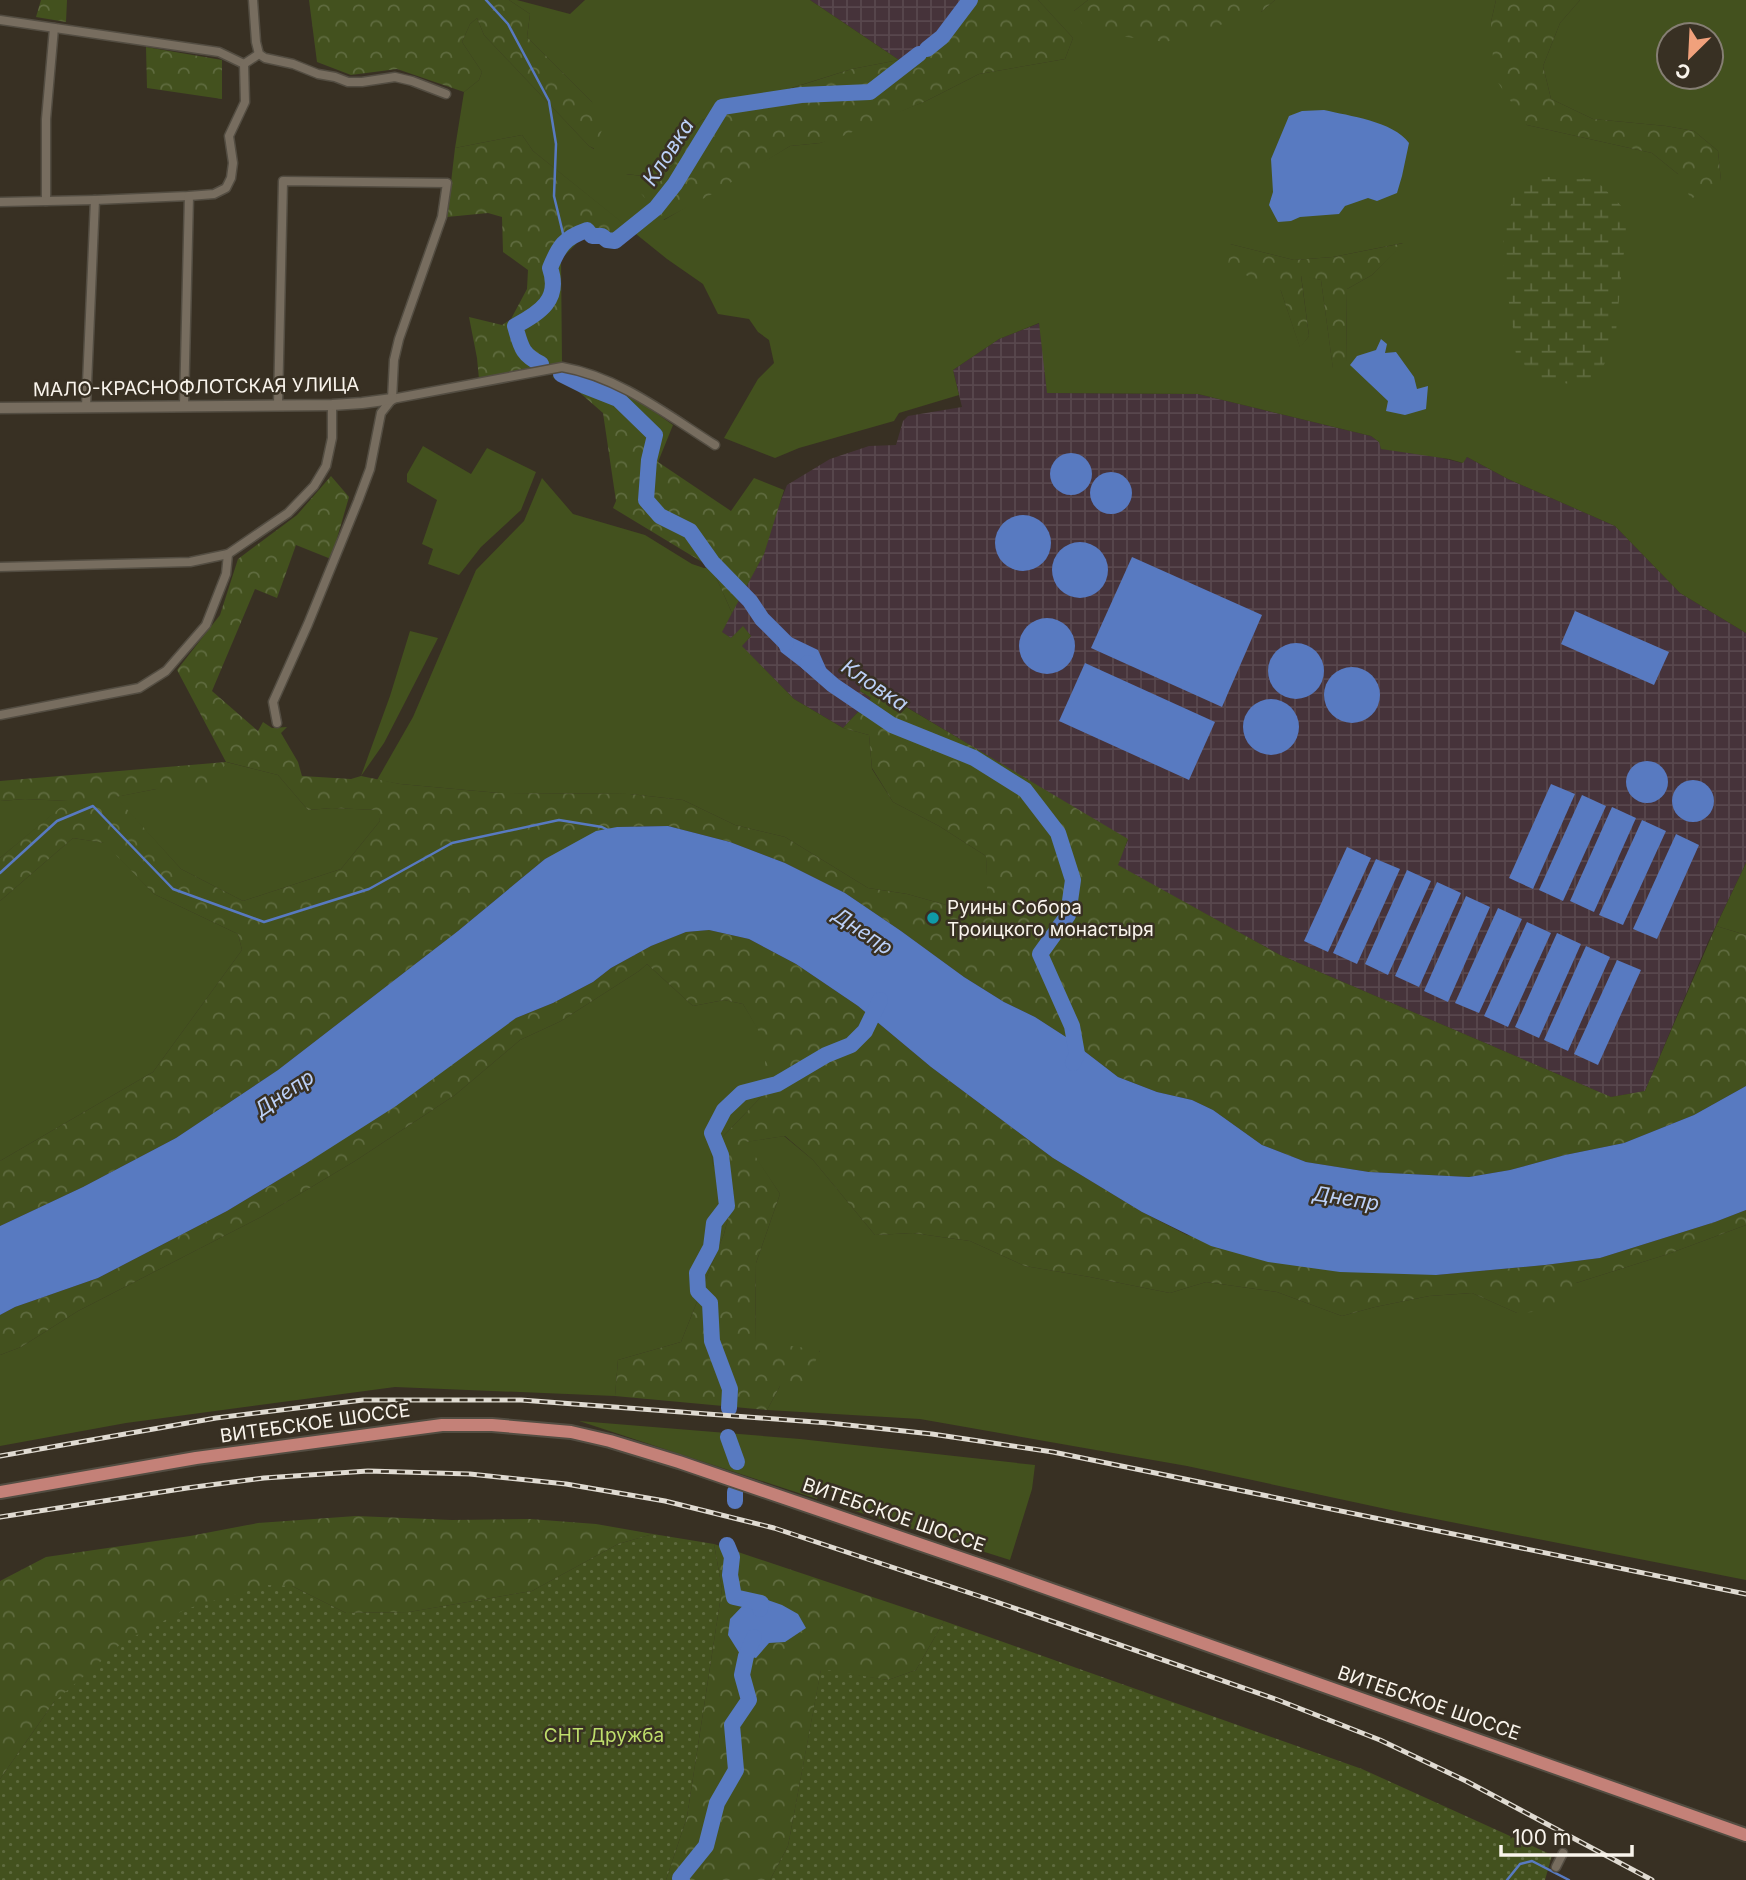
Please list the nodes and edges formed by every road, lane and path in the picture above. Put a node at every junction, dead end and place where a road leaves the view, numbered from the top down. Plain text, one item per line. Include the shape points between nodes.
1 (253, 0) edge
2 (0, 20) edge
3 (54, 28) junction
4 (259, 54) junction
5 (244, 64) junction
6 (446, 94) dead end
7 (189, 196) junction
8 (96, 200) junction
9 (47, 201) junction
10 (0, 202) edge
11 (392, 399) junction
12 (278, 404) junction
13 (184, 405) junction
14 (332, 405) junction
15 (86, 407) junction
16 (0, 408) edge
17 (715, 445) dead end
18 (228, 554) junction
19 (0, 567) edge
20 (0, 715) edge
21 (277, 723) dead end
22 (0, 1492) edge
23 (1746, 1835) edge
24 (1563, 1853) dead end
25 (1556, 1867) dead end

1 - 4 street
2 - 3 street
3 - 5 street via 219,52
3 - 9 street via 46,119
4 - 5 street
4 - 6 street via 348,82 395,77
5 - 7 street via 245,102 229,136 232,178 214,194
7 - 8 street
7 - 13 street
8 - 9 street
8 - 15 street
9 - 10 street
11 - 12 street via 399,339 442,217 447,183 283,181
11 - 14 street, МАЛО-КРАСНОФЛОТСКАЯ УЛИЦА
11 - 17 street via 562,367 586,371 624,387
11 - 21 street via 381,413 370,470 358,501 273,702
12 - 13 street, МАЛО-КРАСНОФЛОТСКАЯ УЛИЦА
12 - 14 street, МАЛО-КРАСНОФЛОТСКАЯ УЛИЦА
13 - 15 street, МАЛО-КРАСНОФЛОТСКАЯ УЛИЦА
14 - 18 street via 326,466 314,486 288,513
15 - 16 street, МАЛО-КРАСНОФЛОТСКАЯ УЛИЦА
18 - 19 street via 190,562
18 - 20 street via 226,574 206,625 166,671 139,688
22 - 23 main road, ВИТЕБСКОЕ ШОССЕ via 196,1458 442,1425 571,1432 692,1466
24 - 25 street

